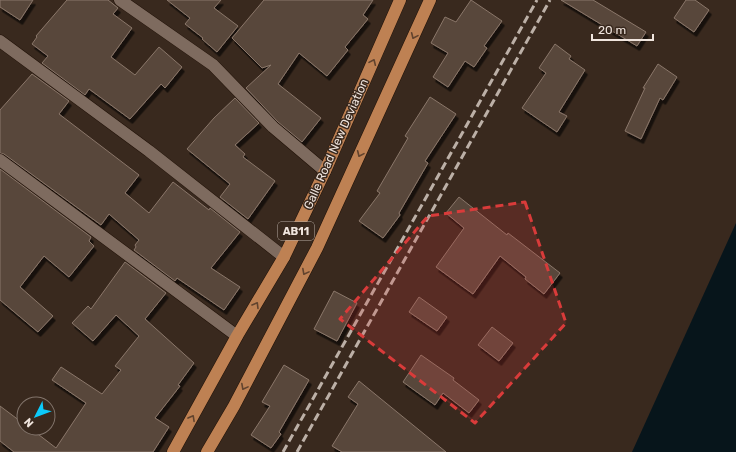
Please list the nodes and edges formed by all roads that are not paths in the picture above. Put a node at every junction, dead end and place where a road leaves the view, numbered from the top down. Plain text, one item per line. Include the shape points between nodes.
1 (120, 0) edge
2 (400, 0) edge
3 (430, 0) edge
4 (0, 41) edge
5 (0, 160) edge
6 (325, 171) junction
7 (284, 257) junction
8 (237, 336) junction
9 (173, 452) edge
10 (207, 452) edge

1 - 6 street via 213,65 273,127
6 -> 2 main road, Galle Road New Deviation / AB11
3 -> 10 main road, AB11 via 317,248
4 - 7 street via 149,151
5 - 8 street
6 - 7 main road, Galle Road New Deviation / AB11
8 -> 7 main road, Galle Road New Deviation / AB11
9 -> 8 main road, Galle Road New Deviation / AB11

